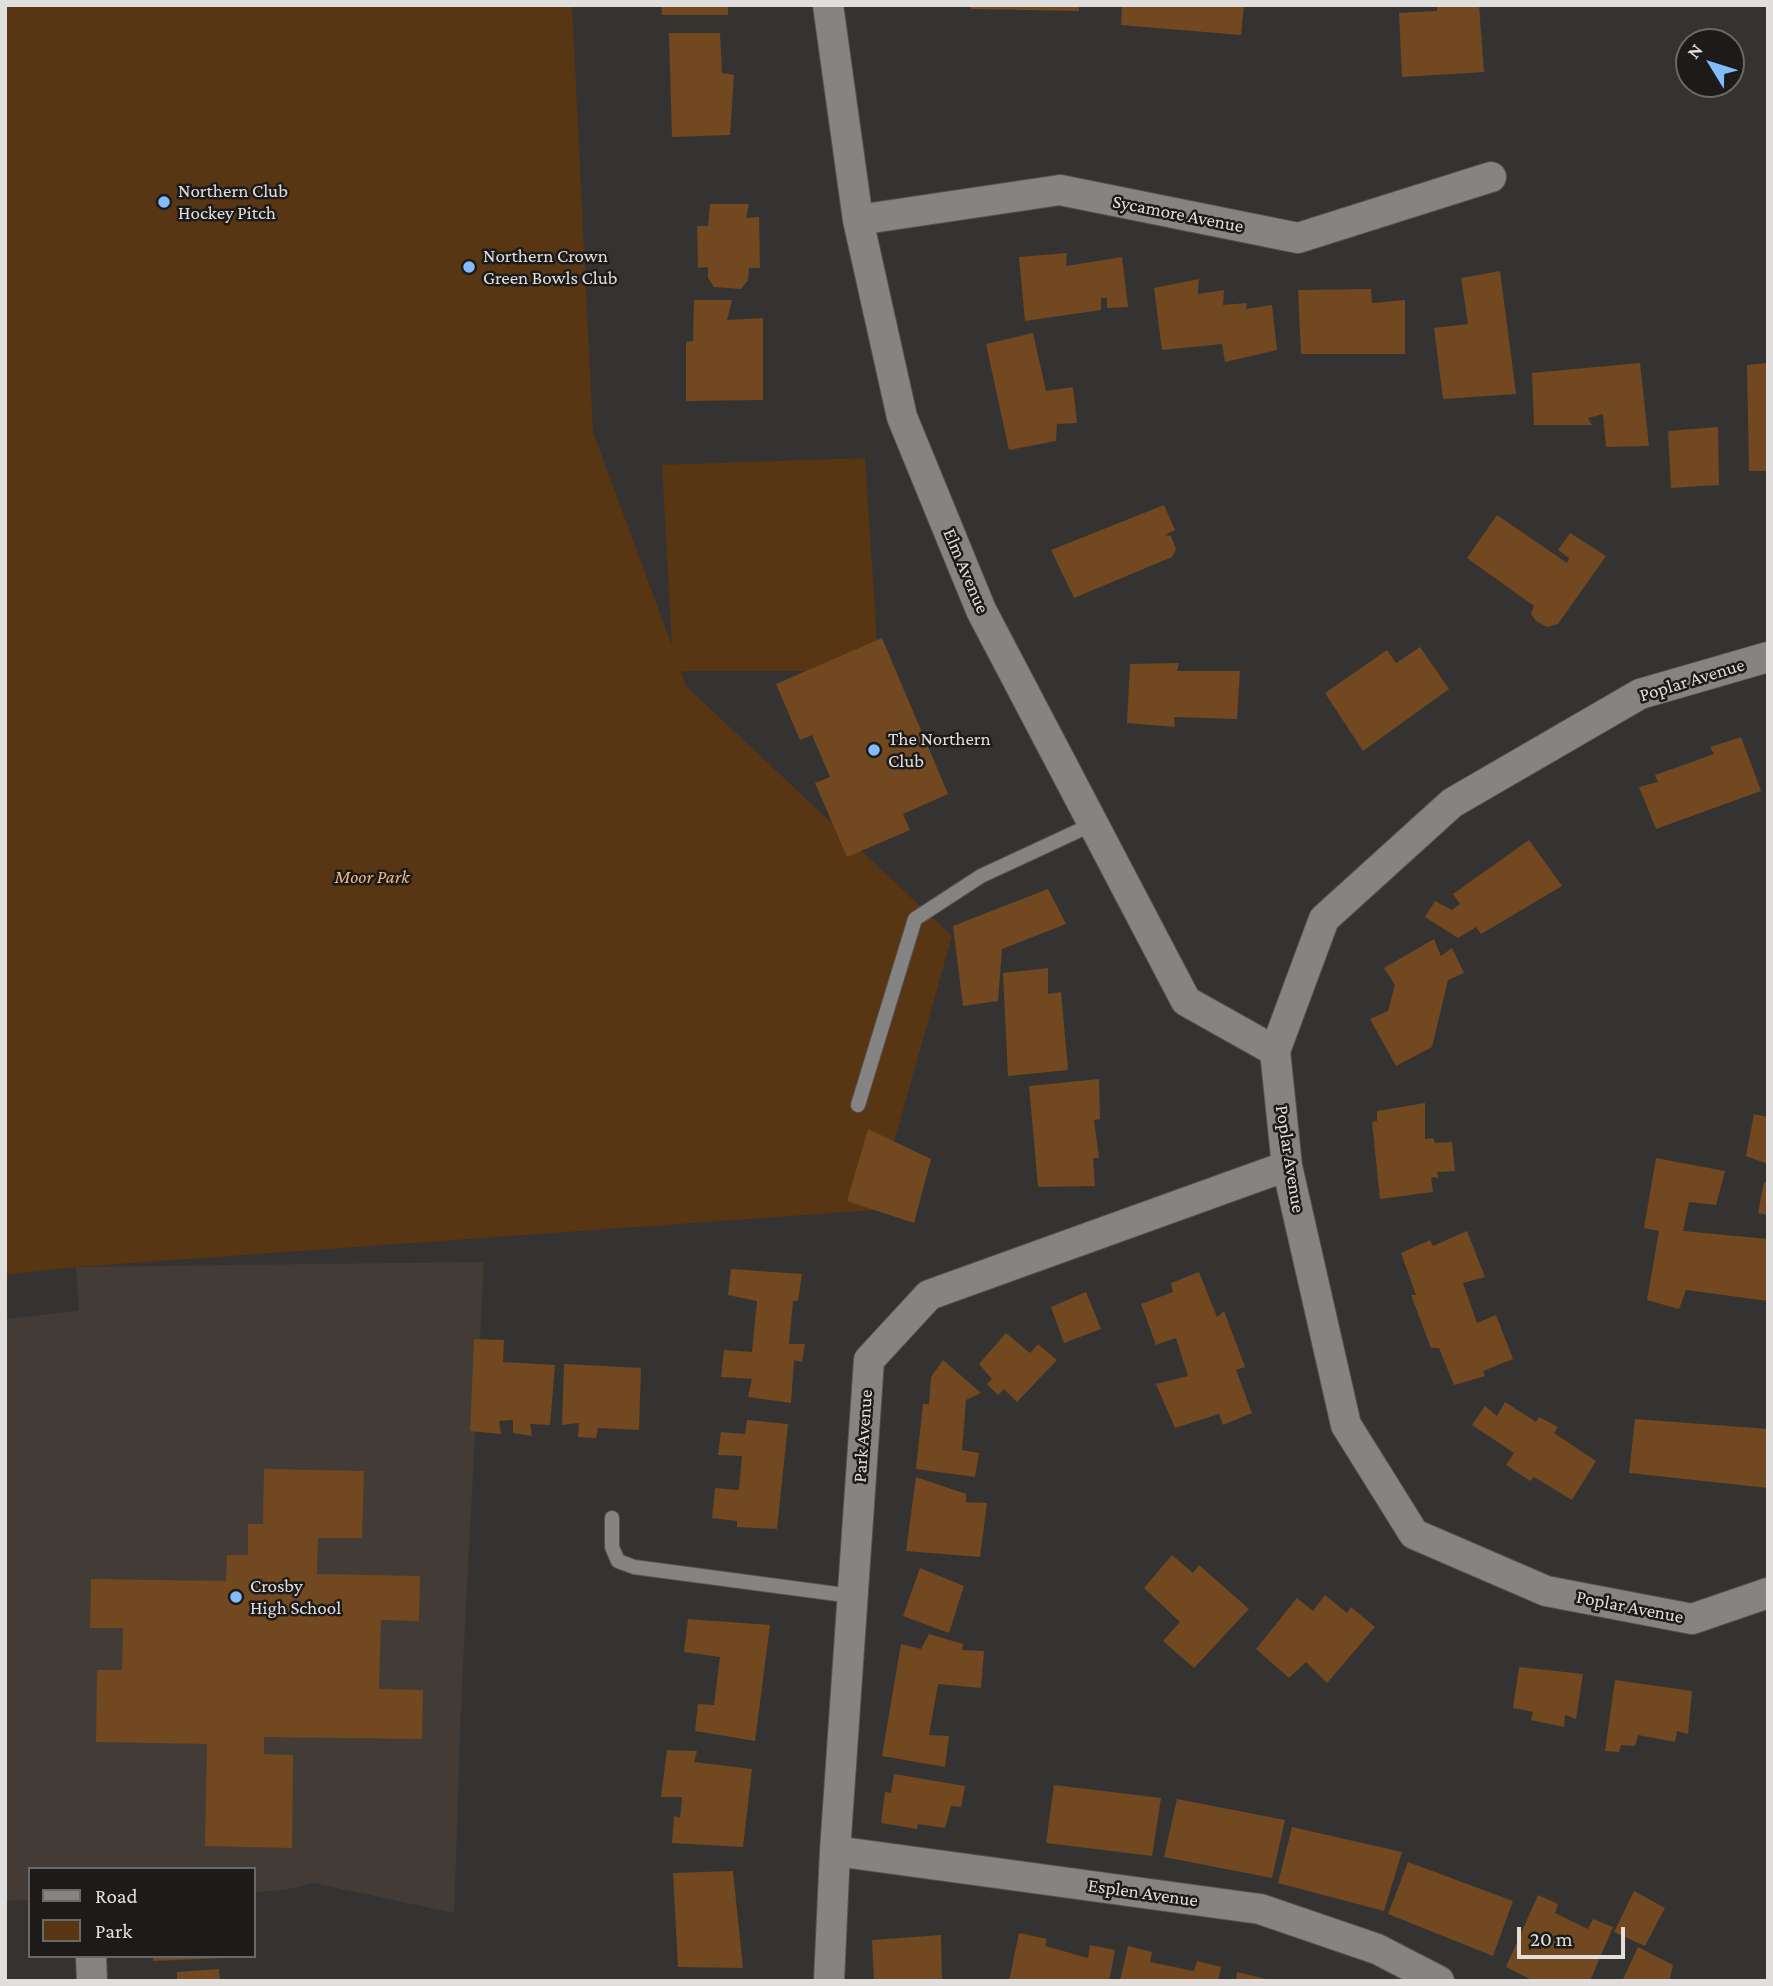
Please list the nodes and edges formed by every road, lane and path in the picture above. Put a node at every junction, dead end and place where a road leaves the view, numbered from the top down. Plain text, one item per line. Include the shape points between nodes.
1 (828, 5) edge
2 (1491, 177) dead end
3 (858, 220) junction
4 (1768, 657) edge
5 (1093, 824) junction
6 (1275, 1051) junction
7 (858, 1105) dead end
8 (1287, 1166) junction
9 (612, 1518) dead end
10 (1768, 1593) edge
11 (852, 1596) junction
12 (835, 1851) junction
13 (91, 1958) edge
14 (92, 1981) edge
15 (829, 1981) edge
16 (1439, 1981) edge

1 - 3 street, Elm Avenue
2 - 3 street, Sycamore Avenue via 1298,238 1060,190
3 - 5 street, Elm Avenue via 902,416 981,610
4 - 6 street, Poplar Avenue via 1640,694 1452,803 1324,919
5 - 6 street, Elm Avenue via 1186,1002
5 - 7 lane via 981,876 915,919
6 - 8 street, Poplar Avenue
8 - 10 street, Poplar Avenue via 1346,1425 1415,1534 1546,1591 1692,1619
8 - 11 street, Park Avenue via 929,1296 869,1360
9 - 11 lane via 612,1547 618,1561 634,1567
11 - 12 street, Park Avenue
12 - 15 street, Park Avenue
12 - 16 street, Esplen Avenue via 1260,1909 1377,1949
13 - 14 street

